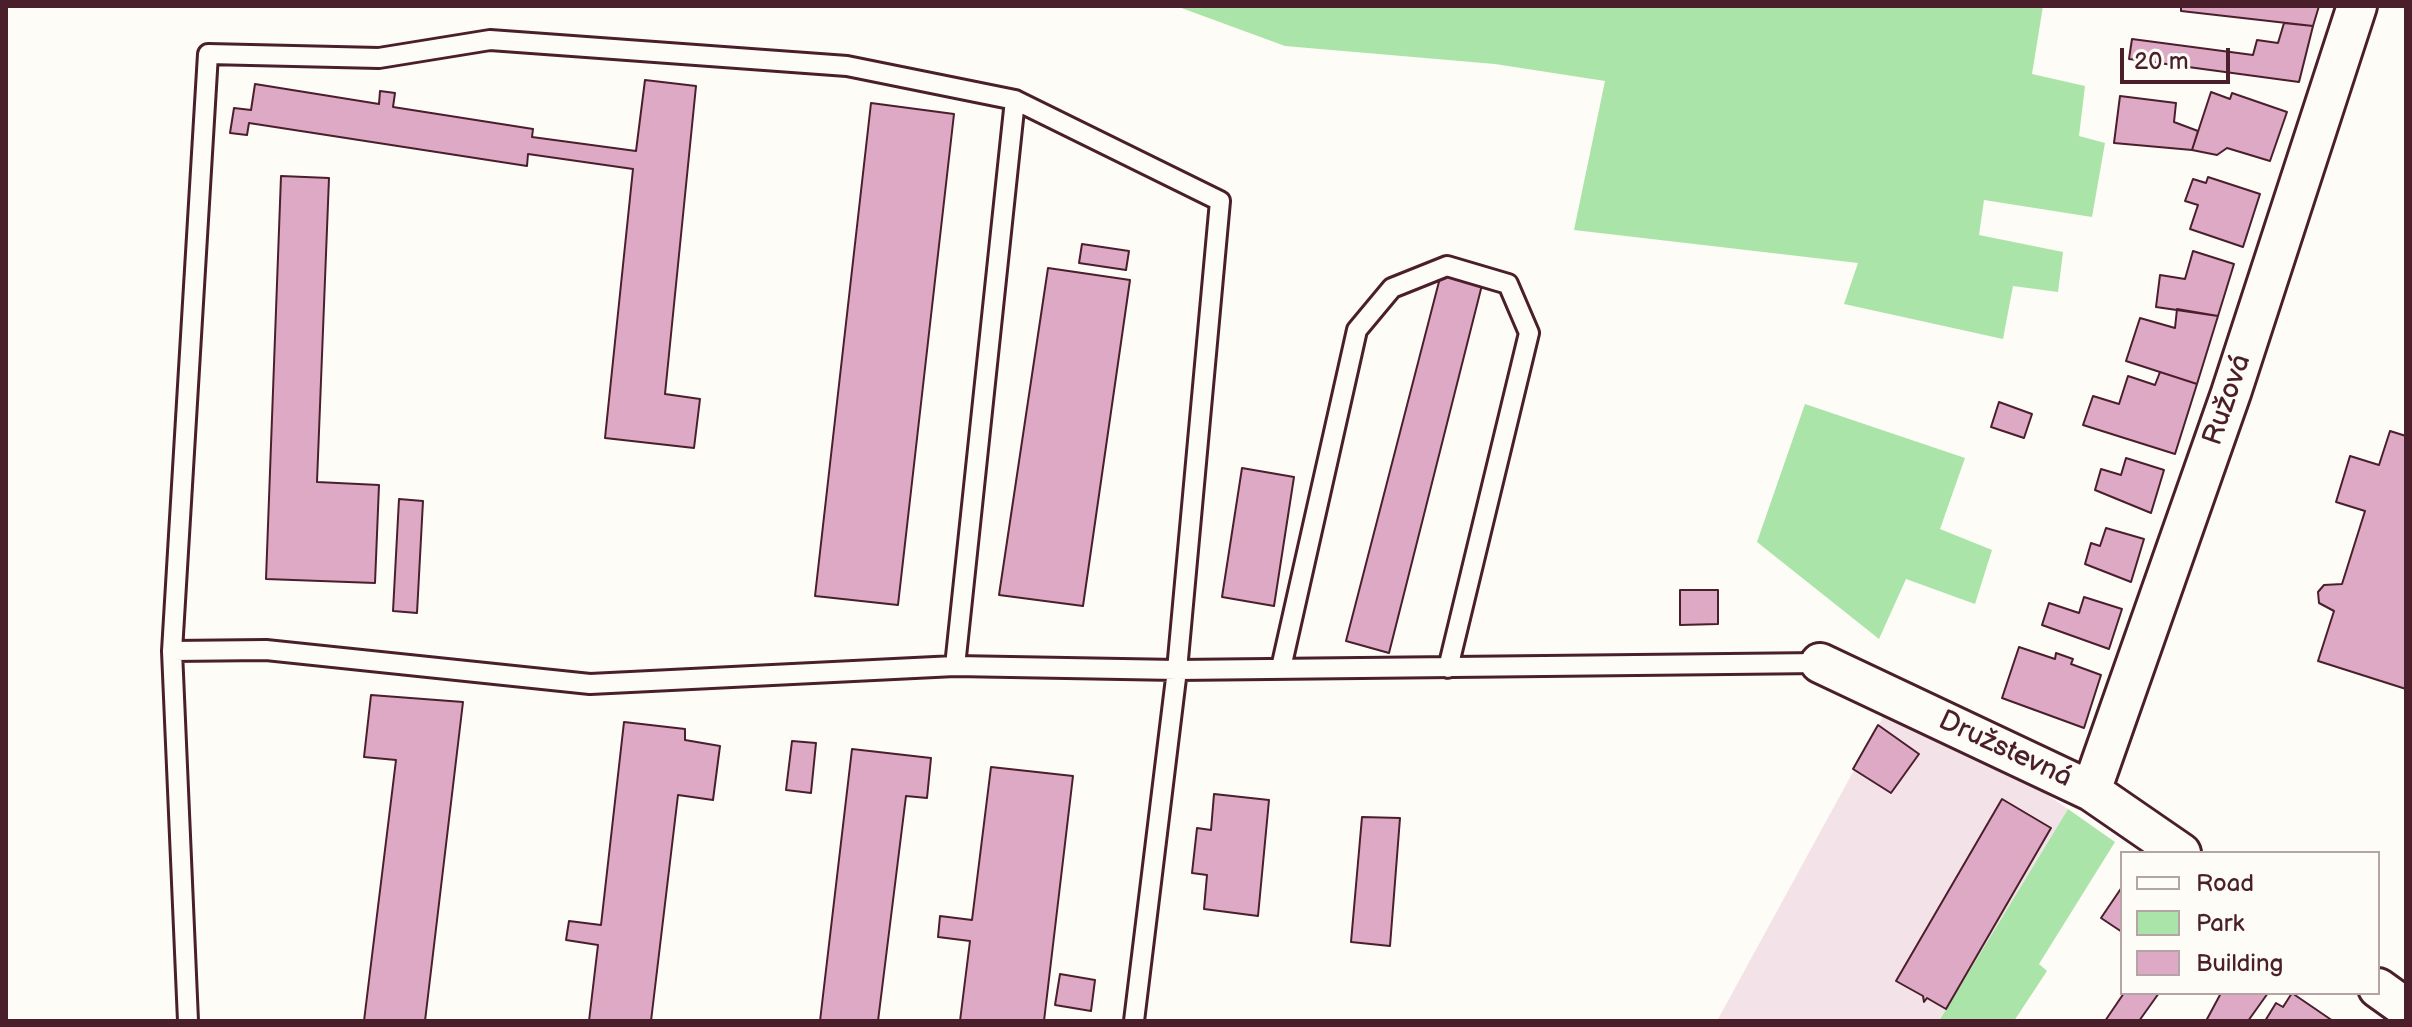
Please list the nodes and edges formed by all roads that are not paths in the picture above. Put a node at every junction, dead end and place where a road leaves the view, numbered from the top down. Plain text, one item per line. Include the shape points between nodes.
1 (2357, 6) edge
2 (1015, 100) junction
3 (172, 651) junction
4 (1820, 663) joint
5 (955, 666) junction
6 (1281, 668) junction
7 (1448, 668) junction
8 (1177, 670) junction
9 (2091, 791) junction
10 (2178, 851) edge
11 (2380, 989) edge
12 (2406, 1008) edge
13 (188, 1021) edge
14 (1134, 1021) edge

1 - 9 street, Ružová via 2231,393
2 - 3 lane via 847,66 490,40 379,58 208,54
2 - 5 lane
2 - 8 lane via 1220,201
3 - 5 lane via 266,650 590,684
3 - 13 lane
4 - 7 lane
4 - 9 street, Družstevná
5 - 8 lane
6 - 7 lane
6 - 7 lane via 1357,330 1392,288 1447,266 1508,284 1529,333
6 - 8 lane
8 - 14 lane
9 - 10 street, Družstevná
11 - 12 street

